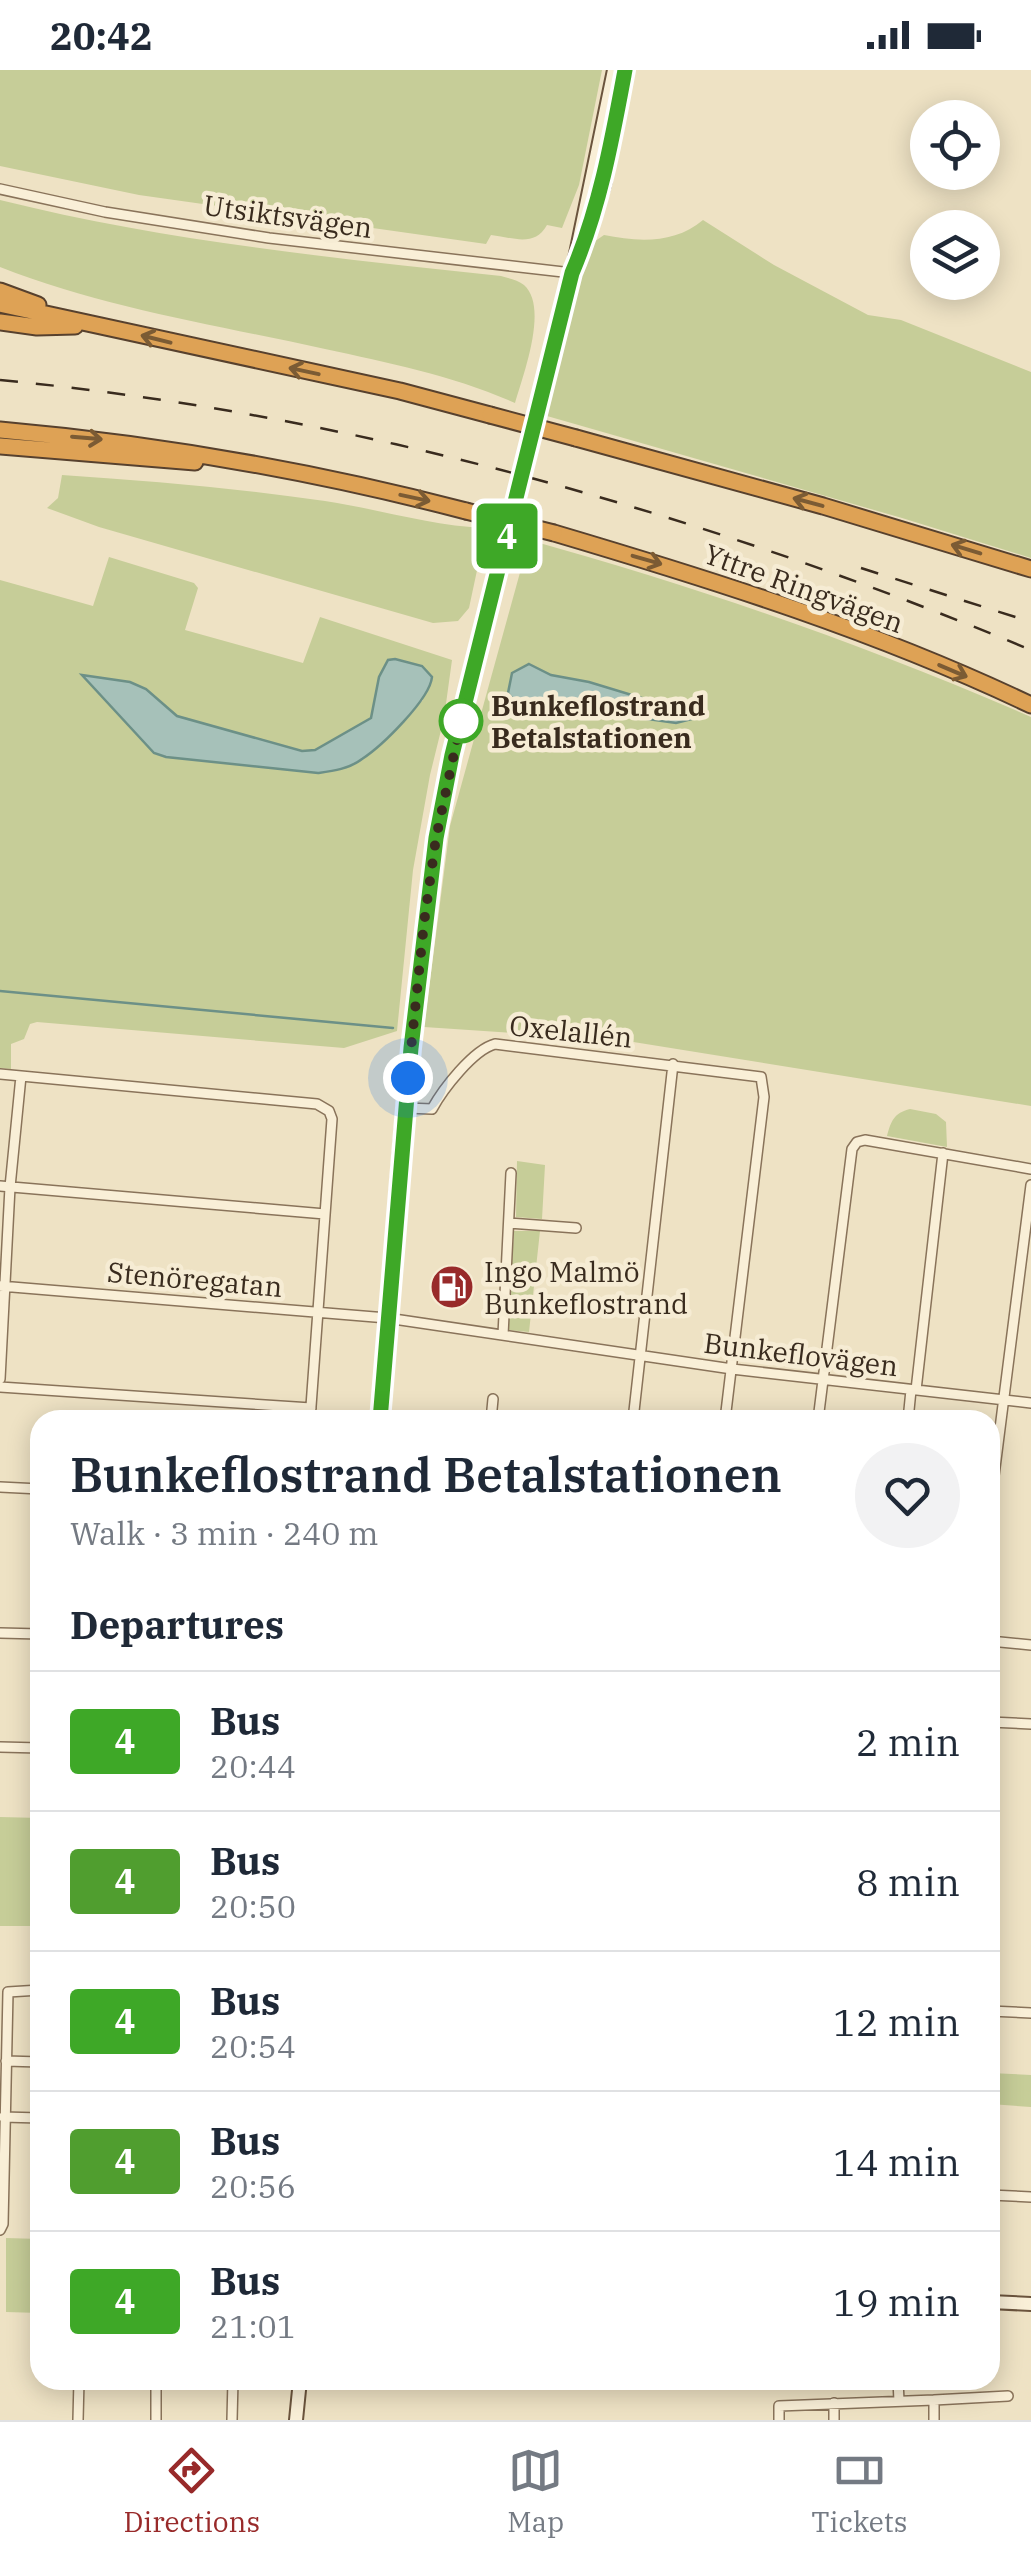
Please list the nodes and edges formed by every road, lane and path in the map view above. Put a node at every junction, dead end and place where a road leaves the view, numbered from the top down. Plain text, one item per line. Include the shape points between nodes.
1 (614, 70) edge
2 (625, 70) edge
3 (0, 189) edge
4 (572, 273) junction
5 (0, 290) edge
6 (0, 304) edge
7 (0, 322) edge
8 (104, 326) junction
9 (0, 430) edge
10 (0, 446) edge
11 (362, 487) junction
12 (1031, 570) edge
13 (1031, 705) edge
14 (673, 1064) junction
15 (0, 1074) edge
16 (21, 1076) junction
17 (406, 1108) junction
18 (942, 1152) junction
19 (1031, 1169) edge
20 (510, 1172) dead end
21 (1031, 1185) edge
22 (5, 1186) edge
23 (324, 1214) junction
24 (510, 1223) junction
25 (576, 1228) dead end
26 (2, 1286) edge
27 (317, 1311) junction
28 (387, 1318) junction
29 (503, 1335) junction
30 (641, 1356) junction
31 (732, 1369) junction
32 (0, 1379) edge
33 (823, 1381) junction
34 (0, 1387) edge
35 (914, 1390) junction
36 (493, 1399) dead end
37 (1003, 1399) junction
38 (1031, 1403) edge
39 (311, 1408) joint
40 (381, 1410) edge
41 (492, 1410) edge
42 (634, 1410) edge
43 (726, 1410) edge
44 (819, 1410) edge
45 (910, 1410) edge
46 (1000, 1424) edge
47 (0, 1486) edge
48 (30, 1488) edge
49 (0, 1632) edge
50 (30, 1634) edge
51 (1000, 1642) edge
52 (1031, 1645) edge
53 (1000, 1722) edge
54 (1031, 1724) edge
55 (0, 1747) edge
56 (30, 1748) edge
57 (30, 1991) edge
58 (1000, 2012) edge
59 (1031, 2013) edge
60 (6, 2061) junction
61 (30, 2062) edge
62 (2, 2117) edge
63 (30, 2118) edge
64 (1000, 2196) edge
65 (1031, 2197) edge
66 (0, 2230) edge
67 (1000, 2302) edge
68 (1031, 2304) edge
69 (79, 2390) edge
70 (156, 2390) edge
71 (232, 2390) edge
72 (299, 2390) edge
73 (898, 2390) edge
74 (1008, 2396) dead end
75 (934, 2400) junction
76 (899, 2401) junction
77 (834, 2403) junction
78 (78, 2420) edge
79 (156, 2420) edge
80 (232, 2420) edge
81 (296, 2420) edge
82 (779, 2420) edge
83 (834, 2420) edge
84 (934, 2420) edge

1 - 4 street
2 - 4 street via 604,185
3 - 4 street, Utsiktsvägen via 268,238
4 - 17 street via 452,755 433,855
5 - 8 highway
6 - 8 highway
7 - 8 highway
12 -> 8 highway, bridge via 400,391
9 -> 11 highway via 222,457
10 - 11 highway via 199,463
11 -> 13 highway, Yttre Ringvägen, bridge via 554,532 694,574 824,619
14 - 17 street, Oxelallén via 496,1044 445,1086 432,1109
14 - 30 street
14 - 31 street, Oxelallén via 761,1077
15 - 16 street
16 - 22 street
16 - 23 street via 318,1104 332,1119
17 - 28 street
18 - 19 street
18 - 33 street via 865,1140 852,1148
18 - 35 street
20 - 24 street
21 - 37 street
22 - 23 street
22 - 26 street
23 - 27 street
24 - 25 street
24 - 29 street
26 - 27 street, Stenöregatan
26 - 32 street
27 - 28 street, Stenöregatan
27 - 39 street
28 - 29 street, Bunkeflovägen
28 - 40 street
29 - 30 street, Bunkeflovägen
30 - 31 street, Bunkeflovägen
30 - 42 street
31 - 33 street, Bunkeflovägen
31 - 43 street
33 - 35 street, Bunkeflovägen
33 - 44 street
34 - 39 street
35 - 37 street, Bunkeflovägen
35 - 45 street
36 - 41 street
37 - 38 street, Bunkeflovägen
37 - 46 street
47 - 48 street
49 - 50 street
51 - 52 street
53 - 54 street
55 - 56 street
57 - 60 street via 8,1992
58 - 59 street
60 - 61 street
60 - 62 street
62 - 63 street
62 - 66 street
64 - 65 street
67 - 68 street
69 - 78 street
70 - 79 street
71 - 80 street
72 - 81 street
73 - 76 street
74 - 75 street
75 - 76 street
75 - 84 street
76 - 77 street
77 - 82 street via 779,2406
77 - 83 street

